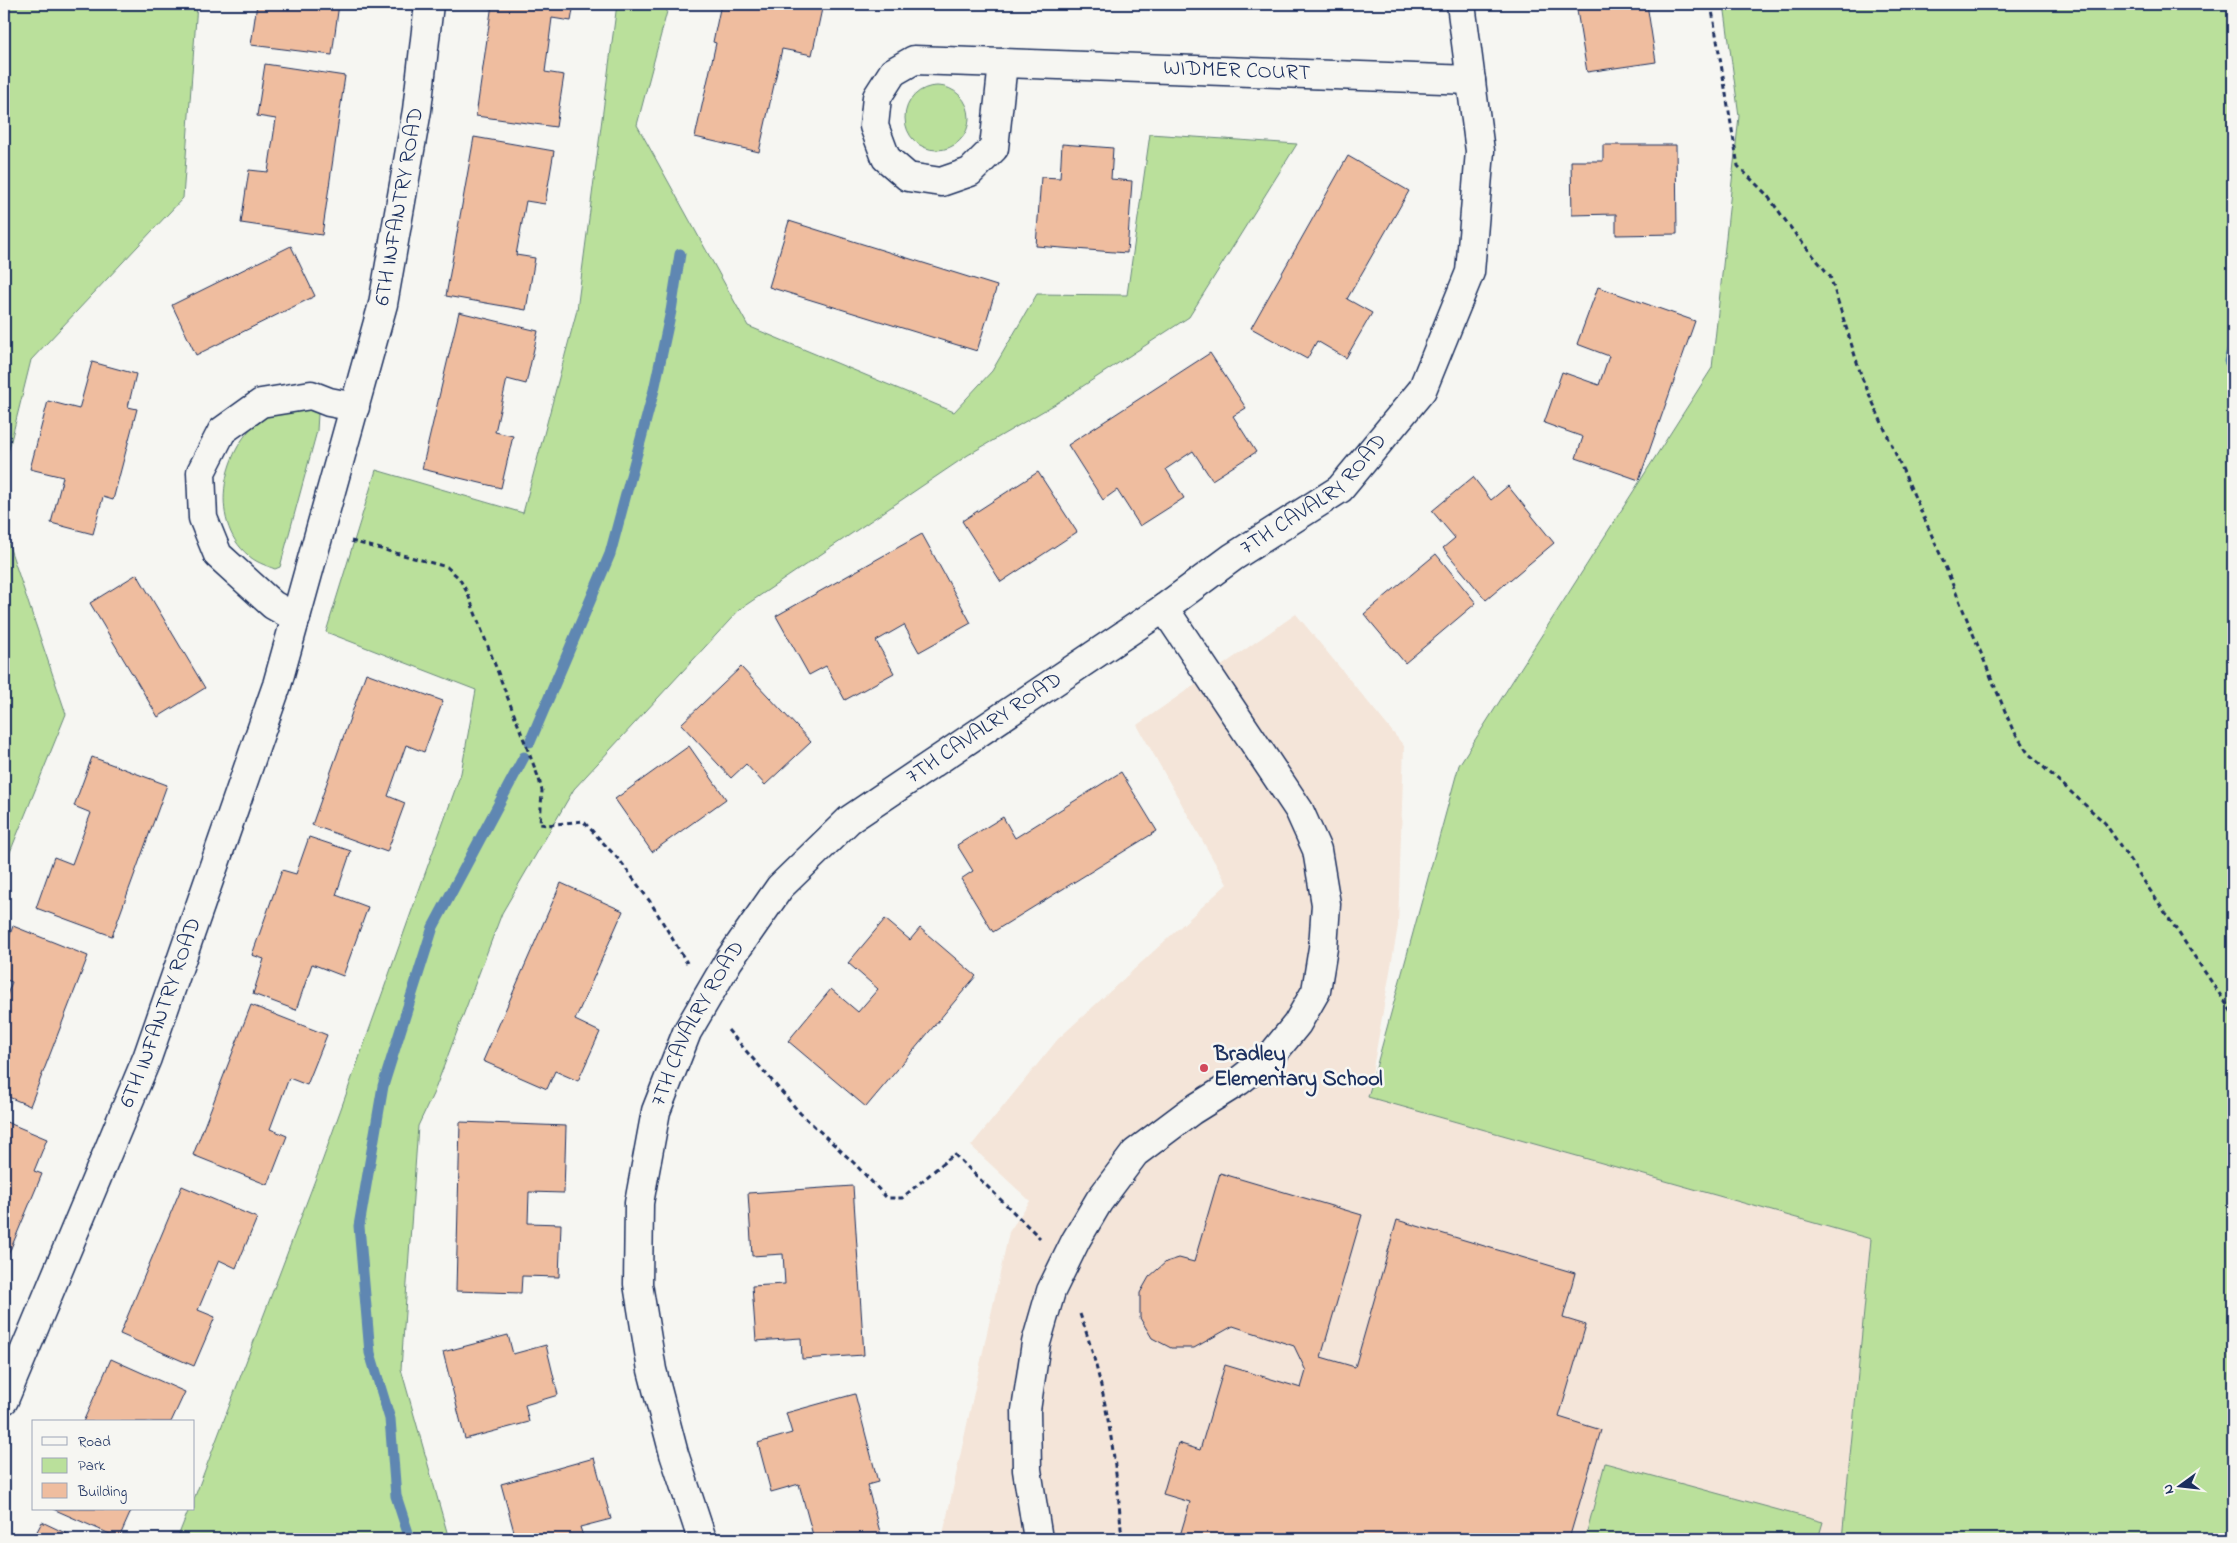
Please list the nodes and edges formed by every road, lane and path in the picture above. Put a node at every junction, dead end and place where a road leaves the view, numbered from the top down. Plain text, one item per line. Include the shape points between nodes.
1 (429, 4) edge
2 (1461, 4) edge
3 (1711, 4) edge
4 (1003, 63) junction
5 (1471, 80) junction
6 (355, 407) junction
7 (314, 553) junction
8 (1164, 608) junction
9 (296, 618) junction
10 (688, 964) dead end
11 (2233, 1014) edge
12 (733, 1038) dead end
13 (1061, 1270) junction
14 (4, 1400) edge
15 (702, 1539) edge
16 (1038, 1539) edge
17 (1127, 1539) edge

1 - 6 street, 6TH INFANTRY ROAD via 417,110 383,304
2 - 5 street, 7TH CAVALRY ROAD
3 - 11 path via 1738,166 1767,195 1830,276 1862,378 2012,728 2028,753 2105,823
4 - 4 street, WIDMER COURT via 914,60 893,72 877,97 874,126 886,158 908,177 941,182 970,172 994,148
4 - 5 street, WIDMER COURT
5 - 8 street, 7TH CAVALRY ROAD via 1480,151 1470,272 1422,390 1340,488 1233,557
6 - 7 street, 6TH INFANTRY ROAD
6 - 9 street via 311,395 261,403 222,431 202,472 203,518 218,555 273,605
7 - 9 street, 6TH INFANTRY ROAD
7 - 10 path via 346,540 447,567 459,578 542,791 540,824 583,821 622,862 652,903
8 - 13 street via 1299,810 1317,850 1326,904 1323,948 1316,991 1297,1024 1271,1056 1190,1111 1136,1153 1099,1201
8 - 15 street, 7TH CAVALRY ROAD via 849,820 780,887 729,960 687,1032 656,1111 639,1203 638,1284 652,1370 674,1454
9 - 14 street, 6TH INFANTRY ROAD via 277,685 147,1058
12 - 13 path via 800,1113 888,1198 902,1198 954,1154 1040,1237
13 - 16 street via 1051,1291 1036,1343 1026,1410 1026,1470
13 - 17 path via 1094,1352 1115,1449 1122,1529

